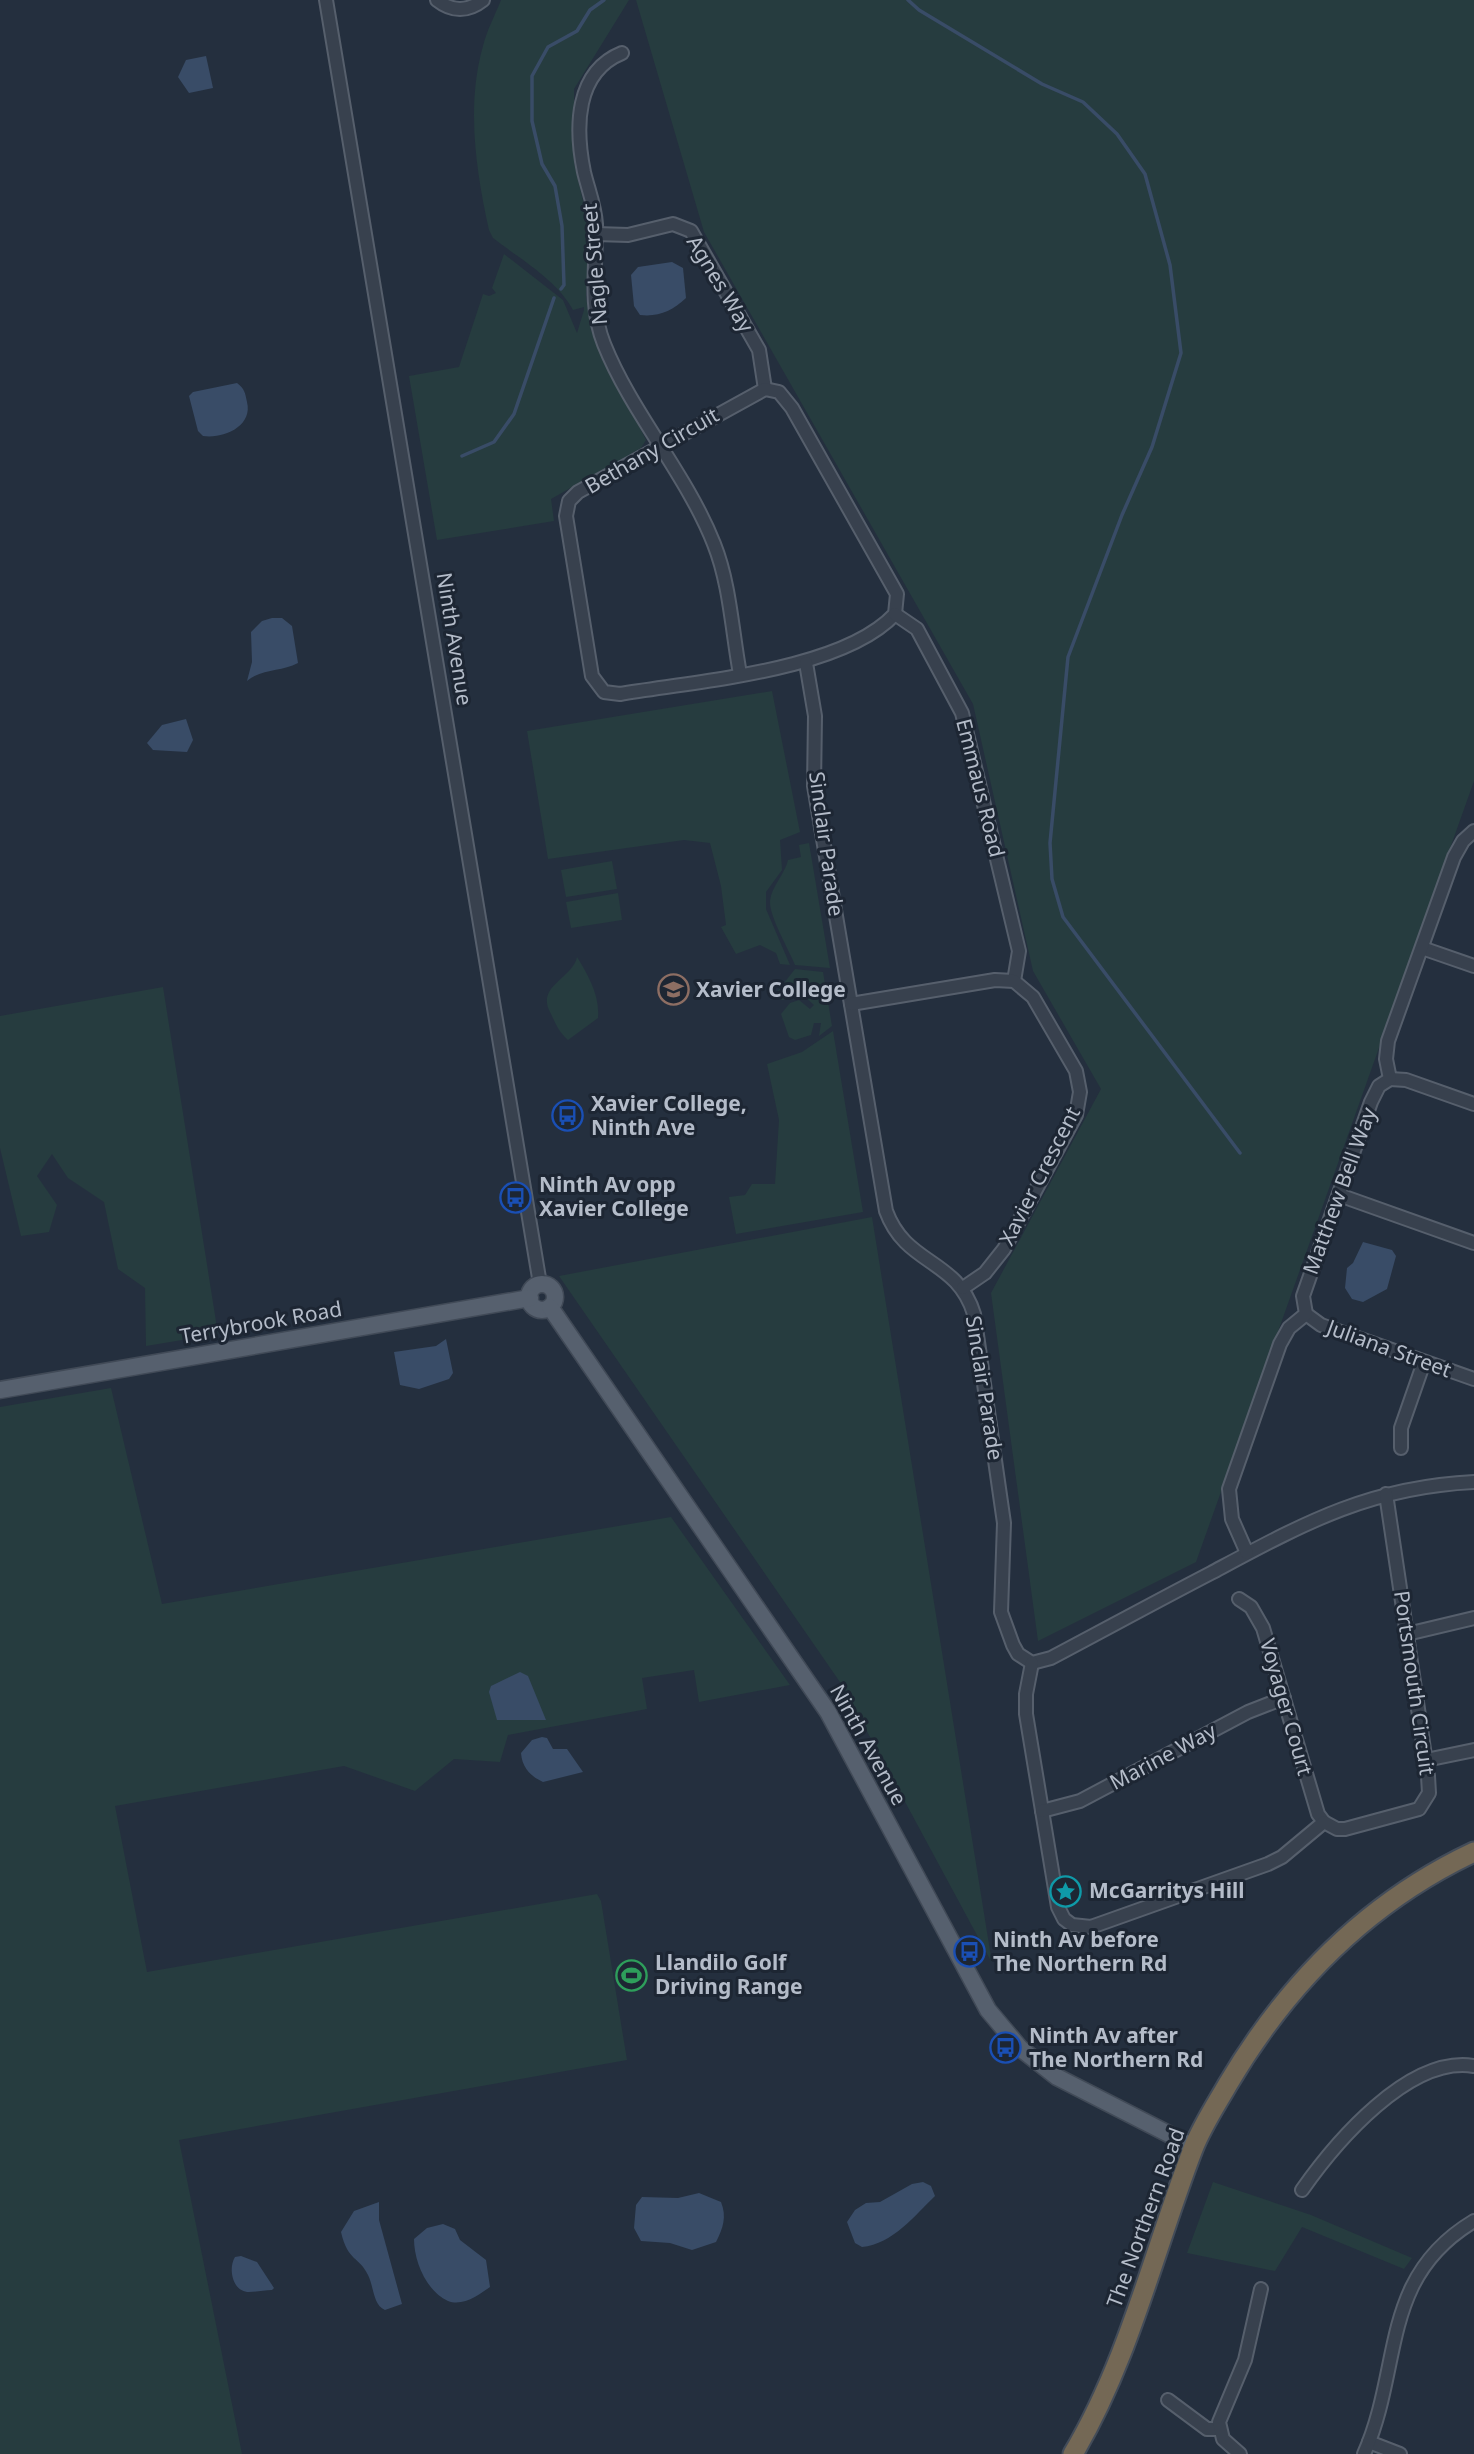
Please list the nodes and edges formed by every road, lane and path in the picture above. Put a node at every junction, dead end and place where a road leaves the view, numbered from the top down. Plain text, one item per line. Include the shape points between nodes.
1 (326, 0) edge
2 (437, 0) edge
3 (483, 0) edge
4 (622, 52) dead end
5 (596, 234) junction
6 (765, 389) junction
7 (660, 446) junction
8 (895, 614) junction
9 (806, 663) junction
10 (740, 674) junction
11 (1474, 831) edge
12 (1422, 948) junction
13 (1474, 967) edge
14 (1014, 981) junction
15 (851, 1004) junction
16 (1390, 1079) junction
17 (1474, 1104) edge
18 (1339, 1195) junction
19 (1474, 1243) edge
20 (540, 1284) junction
21 (963, 1288) junction
22 (530, 1298) junction
23 (550, 1307) junction
24 (1306, 1314) junction
25 (1424, 1363) junction
26 (1474, 1379) edge
27 (0, 1390) edge
28 (1401, 1448) dead end
29 (1474, 1482) edge
30 (1386, 1494) junction
31 (1247, 1553) junction
32 (1239, 1599) dead end
33 (1474, 1618) edge
34 (1407, 1633) junction
35 (1032, 1663) junction
36 (1284, 1699) junction
37 (1474, 1750) edge
38 (1426, 1760) junction
39 (1042, 1811) junction
40 (1324, 1822) junction
41 (1474, 1852) edge
42 (1474, 2066) edge
43 (1194, 2147) junction
44 (1302, 2190) dead end
45 (1474, 2221) edge
46 (1261, 2289) dead end
47 (1168, 2400) dead end
48 (1219, 2429) junction
49 (1367, 2448) edge
50 (1073, 2454) edge
51 (1241, 2454) edge
52 (1400, 2454) edge

1 - 20 street, Ninth Avenue
2 - 3 street via 460,10
4 - 5 street, Nagle Street via 603,61 582,97 583,164
5 - 6 street, Agnes Way via 628,235 673,224 691,231 759,350
5 - 7 street, Nagle Street via 593,294 599,331
6 - 7 street, Bethany Circuit
6 - 8 street via 779,392 792,408 897,594
7 - 10 street, Nagle Street via 718,556
7 - 10 street, Bethany Circuit via 578,492 567,506 593,676 600,689 615,695
8 - 9 street, Bethany Circuit via 842,648
8 - 14 street, Emmaus Road via 916,629 962,713 1019,951
9 - 10 street, Bethany Circuit
9 - 15 street, Sinclair Parade via 815,716 814,786
11 - 12 street via 1458,849
12 - 13 street
12 - 16 street via 1388,1041
14 - 15 street via 995,980
14 - 21 street, Xavier Crescent via 1032,997 1070,1060 1079,1081 1079,1103 1004,1249 985,1273
15 - 21 street, Sinclair Parade via 891,1225 905,1245
16 - 17 street via 1406,1080
16 - 18 street, Matthew Bell Way via 1379,1086 1371,1102
18 - 19 street
18 - 24 street, Matthew Bell Way via 1303,1296
20 - 22 main road
20 - 23 main road via 554,1291
21 - 35 street, Sinclair Parade via 974,1314 1004,1523 1000,1612 1013,1645
22 - 23 main road via 539,1309
22 - 27 main road, Terrybrook Road
23 - 43 main road, Ninth Avenue via 828,1712 988,2010 1020,2048 1057,2077
24 - 25 street, Juliana Street via 1321,1325
24 - 31 street via 1289,1328 1280,1344 1230,1489 1232,1519
25 - 26 street, Juliana Street
25 - 28 street via 1401,1428
29 - 30 street
30 - 31 street via 1326,1513
30 - 34 street, Portsmouth Circuit
31 - 35 street via 1051,1658
32 - 36 street, Voyager Court via 1251,1607 1263,1628
33 - 34 street
34 - 38 street, Portsmouth Circuit
35 - 39 street via 1026,1705
36 - 39 street, Marine Way via 1248,1712 1080,1801
36 - 40 street, Voyager Court
37 - 38 street
38 - 40 street, Portsmouth Circuit via 1429,1793 1419,1809 1345,1829
39 - 40 street via 1058,1907 1067,1922 1081,1928 1268,1864
41 - 43 highway, The Northern Road via 1383,1906 1311,1969 1253,2043
42 - 44 street via 1442,2067 1394,2093 1340,2140
43 - 50 highway, The Northern Road via 1133,2320
45 - 49 street via 1432,2255 1406,2296 1384,2398
46 - 48 street via 1245,2360
47 - 48 street via 1207,2429
48 - 51 street via 1227,2444
49 - 52 street

